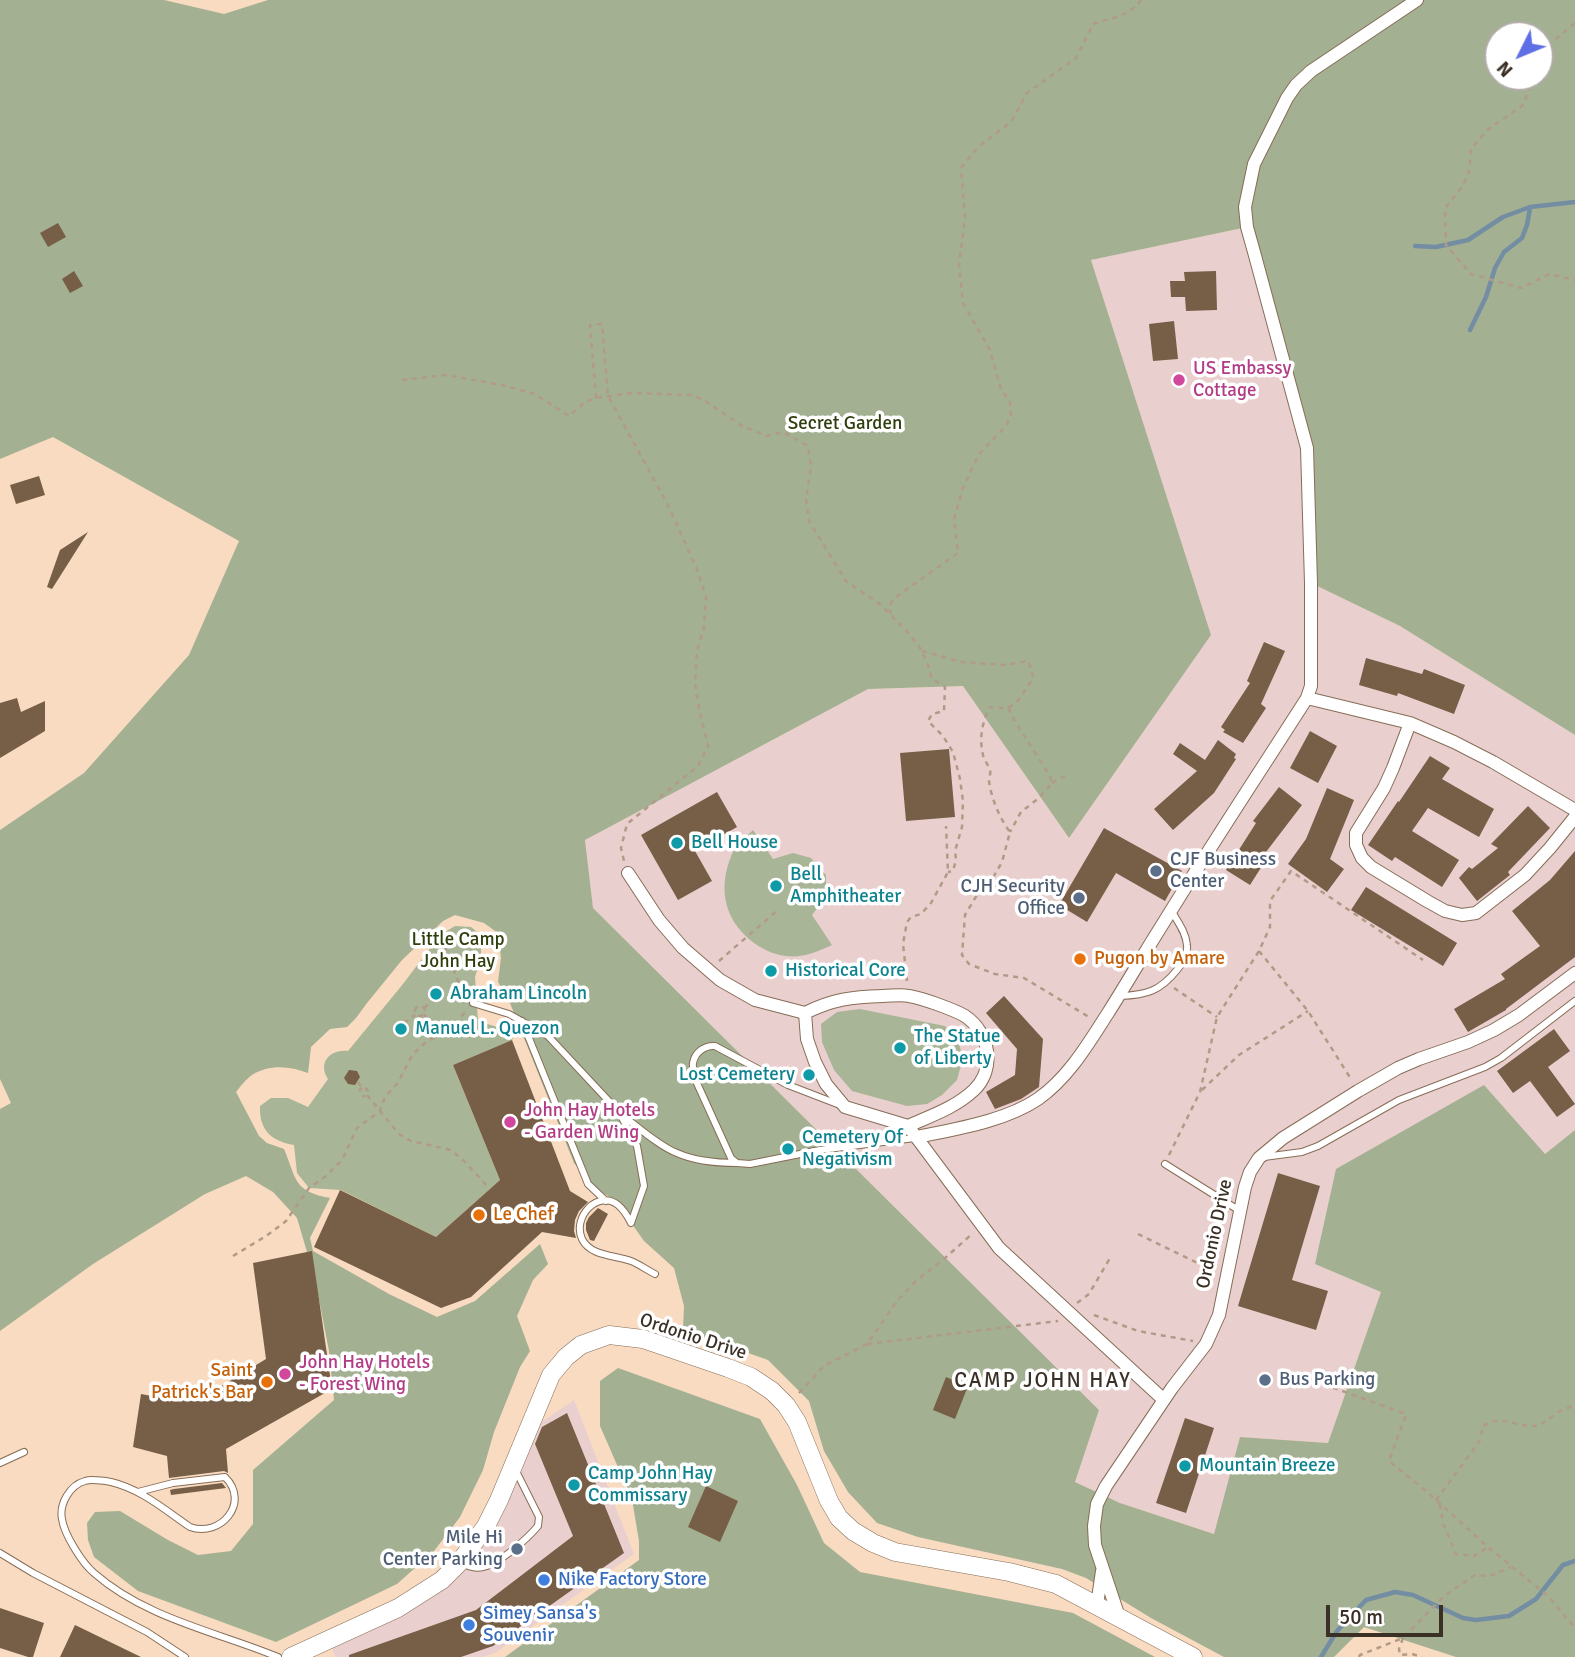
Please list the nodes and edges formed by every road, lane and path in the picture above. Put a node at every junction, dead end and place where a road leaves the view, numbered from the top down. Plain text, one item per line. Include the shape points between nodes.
1 (1141, 0) edge
2 (1417, 0) edge
3 (1575, 23) edge
4 (1554, 40) edge
5 (1529, 91) edge
6 (1575, 280) edge
7 (402, 380) dead end
8 (608, 396) junction
9 (596, 398) junction
10 (892, 617) junction
11 (922, 651) junction
12 (1307, 698) junction
13 (1008, 708) junction
14 (1410, 723) junction
15 (1065, 776) dead end
16 (1052, 783) junction
17 (1575, 810) edge
18 (1575, 817) edge
19 (946, 826) dead end
20 (1010, 832) junction
21 (948, 871) junction
22 (628, 873) joint
23 (779, 909) dead end
24 (1171, 910) junction
25 (1259, 951) junction
26 (452, 959) junction
27 (1423, 960) dead end
28 (709, 971) junction
29 (1575, 973) edge
30 (1166, 983) junction
31 (908, 995) junction
32 (1118, 996) junction
33 (436, 998) dead end
34 (1575, 1001) edge
35 (473, 1003) junction
36 (424, 1008) junction
37 (1308, 1011) junction
38 (805, 1013) junction
39 (416, 1014) junction
40 (424, 1014) junction
41 (1217, 1017) junction
42 (522, 1021) junction
43 (404, 1024) dead end
44 (1101, 1024) junction
45 (437, 1036) junction
46 (358, 1082) dead end
47 (1358, 1090) junction
48 (1200, 1092) junction
49 (845, 1107) junction
50 (380, 1111) junction
51 (619, 1112) junction
52 (908, 1126) junction
53 (917, 1137) junction
54 (1259, 1158) junction
55 (737, 1163) junction
56 (1165, 1164) joint
57 (490, 1189) dead end
58 (606, 1201) junction
59 (1240, 1211) junction
60 (975, 1231) dead end
61 (1138, 1234) dead end
62 (233, 1256) dead end
63 (1110, 1258) dead end
64 (1217, 1272) dead end
65 (655, 1274) dead end
66 (1072, 1308) dead end
67 (1094, 1315) dead end
68 (1062, 1321) dead end
69 (1179, 1338) dead end
70 (867, 1344) junction
71 (1319, 1373) dead end
72 (1164, 1399) junction
73 (786, 1405) junction
74 (1575, 1405) edge
75 (24, 1452) dead end
76 (0, 1463) edge
77 (514, 1466) junction
78 (138, 1492) junction
79 (1436, 1500) junction
80 (1440, 1504) junction
81 (1488, 1548) junction
82 (0, 1553) edge
83 (459, 1563) junction
84 (1103, 1567) junction
85 (1511, 1567) junction
86 (1097, 1605) junction
87 (1119, 1617) junction
88 (1575, 1628) edge
89 (1403, 1638) junction
90 (186, 1657) edge
91 (278, 1657) edge
92 (291, 1657) edge
93 (1193, 1657) edge
94 (1359, 1657) edge
95 (1422, 1657) edge

1 - 10 path via 1128,13 1093,24 1076,58 1027,93 1011,122 978,147 961,168 963,303 990,350 1011,415 979,454 963,488 954,519 958,553 893,598
2 - 12 street via 1296,85 1254,164 1245,207 1307,448 1311,583 1311,686
3 - 4 path
5 - 6 path via 1522,106 1488,130 1471,149 1469,172 1445,208 1446,245 1471,274 1500,283 1521,288 1549,274
7 - 9 path via 446,374 502,385 535,394 569,416
8 - 9 path
8 - 9 path via 602,324 590,325
8 - 10 path via 692,396 742,426 766,436 783,432 808,446 809,521 846,581
8 - 22 path via 667,503 706,596 695,684 708,746 698,766 627,824 621,848
10 - 11 path
11 - 13 path via 962,662 1005,665 1028,661 1033,679 1019,701
11 - 21 path via 932,679 944,687 944,711 932,714 928,721 953,752 963,801 956,860 953,871
12 - 14 street
12 - 24 street
13 - 16 path
13 - 20 path via 990,707 981,737 992,796
14 - 17 street via 1493,762
14 - 18 street via 1384,788 1356,833 1356,845 1371,867 1427,901 1462,915 1476,912 1525,875
15 - 16 path
16 - 20 path via 1021,813
19 - 21 path
20 - 44 path via 1002,862 965,915 962,955 969,964 995,974 1024,978
21 - 31 path via 931,903 907,922 903,944
22 - 28 street via 659,920
23 - 28 path
24 - 30 lane via 1187,947 1181,965
24 - 32 street
25 - 27 path via 1270,927 1270,901 1291,872
25 - 37 path
25 - 41 path
26 - 26 path via 446,954 446,942 456,936 464,938 469,944 467,956
26 - 35 path via 455,976
28 - 38 street via 755,1000
29 - 47 street, Ordonio Drive via 1494,1030 1398,1068
30 - 32 lane via 1147,993
30 - 41 path
31 - 38 street via 850,998
31 - 52 street via 965,1016 984,1039 988,1067 973,1090 948,1108
32 - 44 street
33 - 36 path
34 - 54 lane via 1485,1067 1399,1100 1318,1146
35 - 42 lane
35 - 45 path via 455,1026
36 - 39 path via 417,1007
36 - 40 path
37 - 47 path
37 - 48 path via 1239,1055
38 - 49 street via 815,1062
39 - 40 path
39 - 43 path
40 - 45 path
41 - 48 path
42 - 51 lane via 548,1036
42 - 58 lane via 588,1184
44 - 53 street via 1068,1073 1035,1101 988,1120
45 - 50 path via 413,1054
46 - 50 path
47 - 54 street, Ordonio Drive
48 - 56 path
49 - 52 street
49 - 55 lane via 788,1085 715,1045 703,1048 693,1061 696,1081
50 - 57 path via 411,1141 452,1150
50 - 62 path via 357,1128 342,1160 309,1188 286,1221
51 - 55 lane via 677,1153 713,1163
51 - 58 lane via 637,1146 644,1186 631,1223 618,1205
52 - 53 street
53 - 55 lane
53 - 72 street via 999,1248
54 - 59 street, Ordonio Drive via 1250,1172
56 - 59 lane
58 - 65 lane via 589,1207 580,1220 585,1244
59 - 72 street, Ordonio Drive via 1219,1315 1206,1344
60 - 70 path via 897,1301
61 - 64 path
63 - 66 path via 1089,1294
67 - 69 path via 1139,1331
68 - 70 path
70 - 73 path via 824,1366
71 - 79 path via 1334,1388 1406,1414 1388,1461
72 - 84 street, Ordonio Drive via 1097,1504 1094,1526
73 - 77 street, Ordonio Drive via 751,1377 643,1339 609,1335 581,1345 551,1375
73 - 86 street, Ordonio Drive via 829,1501 853,1531 895,1552 1056,1584
74 - 79 path via 1538,1426 1506,1421 1482,1426 1479,1441
75 - 76 lane
77 - 83 street, Ordonio Drive via 486,1526
77 - 83 lane via 539,1517 538,1527 487,1567
78 - 78 lane via 197,1530 224,1521 236,1495 233,1485 219,1476
78 - 91 lane via 111,1482 85,1480 65,1498 62,1521 92,1572 149,1608
79 - 80 path
80 - 81 path
80 - 81 path via 1456,1554 1474,1556
81 - 85 path
82 - 90 lane
83 - 92 street, Ordonio Drive via 442,1580 398,1608
84 - 86 street, Ordonio Drive
84 - 87 street, Ordonio Drive
85 - 88 path via 1549,1597
85 - 89 path via 1490,1576 1475,1575 1444,1596
86 - 87 street, Ordonio Drive
87 - 93 street, Ordonio Drive
89 - 94 path
89 - 95 path via 1400,1655

